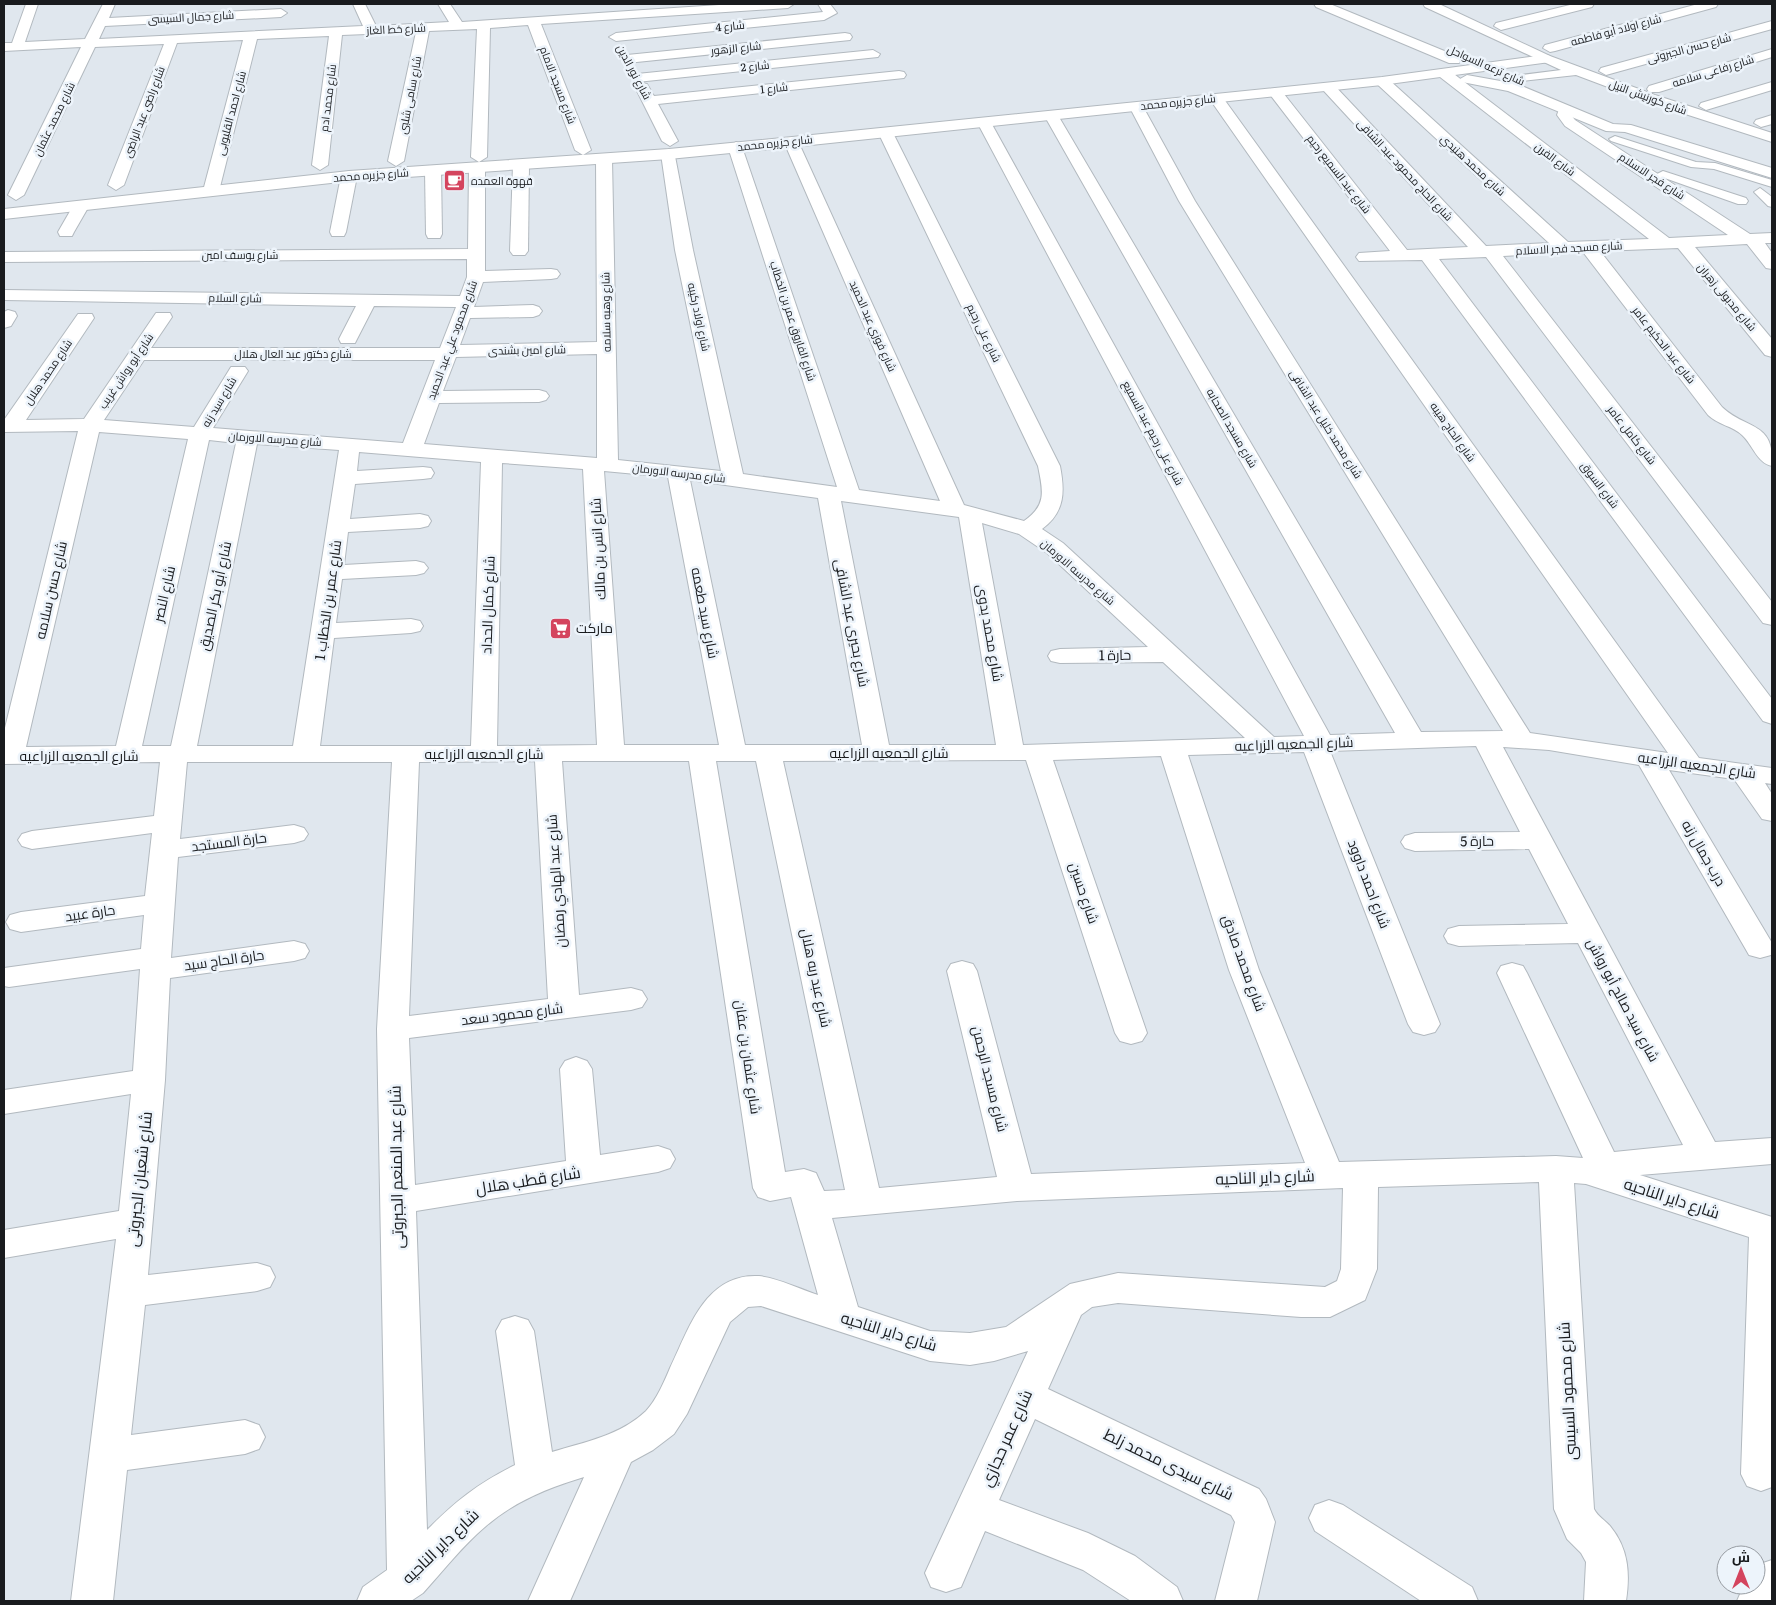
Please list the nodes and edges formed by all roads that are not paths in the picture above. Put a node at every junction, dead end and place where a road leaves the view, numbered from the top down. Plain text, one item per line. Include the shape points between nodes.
1 (32, 4) edge
2 (109, 4) edge
3 (360, 4) edge
4 (444, 4) edge
5 (597, 4) edge
6 (788, 4) edge
7 (824, 4) edge
8 (1320, 4) edge
9 (1339, 4) edge
10 (1429, 4) edge
11 (1454, 4) edge
12 (1588, 4) edge
13 (1712, 4) edge
14 (740, 5) edge
15 (279, 8) edge
16 (673, 8) edge
17 (605, 16) junction
18 (527, 18) junction
19 (101, 22) junction
20 (484, 24) junction
21 (1772, 25) edge
22 (458, 26) junction
23 (1501, 26) junction
24 (423, 28) junction
25 (372, 30) junction
26 (336, 32) junction
27 (290, 34) junction
28 (251, 36) junction
29 (616, 37) junction
30 (844, 37) dead end
31 (172, 39) junction
32 (91, 43) junction
33 (18, 46) junction
34 (4, 47) edge
35 (1526, 51) junction
36 (872, 54) dead end
37 (1548, 54) junction
38 (1772, 54) edge
39 (1471, 58) junction
40 (627, 59) junction
41 (1447, 68) junction
42 (1495, 68) junction
43 (1606, 71) junction
44 (1584, 74) junction
45 (899, 75) dead end
46 (637, 78) junction
47 (1518, 79) junction
48 (1382, 82) junction
49 (1772, 86) edge
50 (1328, 87) junction
51 (1654, 88) junction
52 (1275, 92) junction
53 (1216, 98) junction
54 (649, 101) junction
55 (1012, 106) junction
56 (1136, 106) junction
57 (1706, 106) junction
58 (1565, 109) junction
59 (1051, 115) junction
60 (1027, 117) junction
61 (984, 122) junction
62 (1768, 123) edge
63 (886, 132) junction
64 (1620, 134) junction
65 (1772, 138) edge
66 (792, 142) junction
67 (670, 147) junction
68 (736, 147) junction
69 (582, 150) junction
70 (1713, 156) junction
71 (604, 159) junction
72 (396, 161) junction
73 (478, 163) junction
74 (1688, 163) junction
75 (320, 165) junction
76 (521, 165) junction
77 (272, 169) dead end
78 (433, 171) junction
79 (234, 173) dead end
80 (1772, 173) edge
81 (1663, 174) dead end
82 (215, 175) junction
83 (348, 176) junction
84 (195, 177) dead end
85 (136, 183) dead end
86 (116, 185) junction
87 (1772, 185) edge
88 (98, 186) dead end
89 (211, 191) junction
90 (1760, 192) junction
91 (34, 193) dead end
92 (10, 196) edge
93 (1742, 201) junction
94 (1772, 203) edge
95 (81, 206) junction
96 (1723, 209) dead end
97 (4, 214) edge
98 (66, 232) dead end
99 (338, 232) dead end
100 (434, 234) dead end
101 (1772, 238) edge
102 (1749, 239) junction
103 (1674, 243) junction
104 (1588, 247) junction
105 (1564, 248) junction
106 (519, 251) dead end
107 (1486, 252) junction
108 (476, 254) junction
109 (1427, 255) junction
110 (1403, 256) junction
111 (4, 257) edge
112 (1365, 257) dead end
113 (1772, 264) edge
114 (551, 274) dead end
115 (476, 278) junction
116 (4, 294) edge
117 (368, 300) junction
118 (465, 307) junction
119 (533, 311) dead end
120 (163, 317) dead end
121 (85, 318) dead end
122 (348, 338) dead end
123 (606, 348) junction
124 (1772, 351) edge
125 (448, 353) junction
126 (138, 354) junction
127 (238, 371) dead end
128 (539, 396) dead end
129 (431, 397) junction
130 (90, 425) junction
131 (8, 426) edge
132 (200, 433) junction
133 (248, 436) junction
134 (350, 444) junction
135 (412, 448) junction
136 (492, 455) junction
137 (1772, 460) edge
138 (600, 464) junction
139 (678, 472) junction
140 (423, 473) dead end
141 (345, 478) junction
142 (733, 479) junction
143 (839, 494) junction
144 (962, 511) junction
145 (420, 521) dead end
146 (338, 526) junction
147 (1027, 529) junction
148 (416, 568) dead end
149 (332, 573) junction
150 (1772, 618) edge
151 (411, 626) dead end
152 (323, 631) junction
153 (1170, 654) junction
154 (1060, 656) dead end
155 (1772, 716) edge
156 (1485, 738) junction
157 (1413, 740) junction
158 (1521, 740) junction
159 (1318, 743) junction
160 (1268, 745) junction
161 (1172, 748) junction
162 (1024, 753) junction
163 (548, 754) junction
164 (611, 754) junction
165 (701, 754) junction
166 (734, 754) junction
167 (768, 754) junction
168 (877, 754) junction
169 (178, 755) junction
170 (305, 755) junction
171 (406, 755) junction
172 (484, 755) junction
173 (8, 756) edge
174 (127, 756) junction
175 (1649, 759) junction
176 (1690, 765) junction
177 (1742, 772) junction
178 (1772, 776) edge
179 (1772, 813) edge
180 (294, 834) dead end
181 (166, 837) junction
182 (32, 840) dead end
183 (1538, 840) junction
184 (1415, 842) dead end
185 (159, 904) junction
186 (21, 922) dead end
187 (1588, 933) junction
188 (1459, 936) dead end
189 (1760, 948) dead end
190 (294, 951) dead end
191 (155, 964) junction
192 (962, 971) dead end
193 (1512, 973) dead end
194 (9, 977) dead end
195 (631, 999) dead end
196 (564, 1007) junction
197 (1424, 1024) dead end
198 (393, 1029) junction
199 (1131, 1034) dead end
200 (576, 1069) dead end
201 (149, 1080) junction
202 (4, 1102) edge
203 (1772, 1151) edge
204 (1705, 1155) junction
205 (658, 1159) dead end
206 (1582, 1168) junction
207 (584, 1171) junction
208 (1344, 1174) junction
209 (1017, 1188) junction
210 (397, 1201) junction
211 (865, 1203) junction
212 (810, 1205) junction
213 (136, 1222) junction
214 (1770, 1230) edge
215 (4, 1244) edge
216 (257, 1278) dead end
217 (128, 1292) junction
218 (1068, 1304) junction
219 (842, 1316) junction
220 (515, 1330) dead end
221 (1025, 1396) junction
222 (246, 1437) dead end
223 (616, 1450) junction
224 (108, 1455) junction
225 (536, 1474) junction
226 (1761, 1474) dead end
227 (974, 1509) junction
228 (1329, 1518) dead end
229 (946, 1573) dead end
230 (408, 1579) junction
231 (1772, 1579) edge
232 (92, 1601) edge
233 (378, 1601) edge
234 (549, 1601) edge
235 (1162, 1601) edge
236 (1236, 1601) edge
237 (1457, 1601) edge
238 (1606, 1601) edge
239 (1758, 1601) edge

1 - 33 street
2 - 19 street, شارع محمد عثمان
3 - 25 street
4 - 22 street
5 - 17 street, شارع نور الدين
6 - 14 street, شارع خط الغاز
7 - 29 street, شارع 4 via 831,13 824,16
8 - 41 street, شارع ترعه السواحل
9 - 39 street, شارع ترعه السواحل
10 - 35 street, شارع كورنيش النيل
11 - 23 street
12 - 23 street
13 - 37 street, شارع اولاد أبو فاطمه
14 - 16 street, شارع خط الغاز
15 - 19 street, شارع جمال السيسى
15 - 27 street
16 - 17 street, شارع خط الغاز
17 - 18 street, شارع خط الغاز
17 - 29 street, شارع نور الدين
18 - 20 street, شارع خط الغاز
18 - 69 street, شارع مسجد الامام
19 - 32 street, شارع محمد عثمان
20 - 22 street, شارع خط الغاز
20 - 73 street, شارع محمود علي عبد الحميد
21 - 43 street, شارع حسن الجبروتى
22 - 24 street, شارع خط الغاز
23 - 37 street
24 - 25 street, شارع خط الغاز
24 - 72 street, شارع سامى شلبى
25 - 26 street, شارع خط الغاز
26 - 27 street, شارع خط الغاز
26 - 75 street, شارع محمد ادم
27 - 28 street, شارع خط الغاز
28 - 31 street, شارع خط الغاز
28 - 82 street, شارع احمد القليوبى
29 - 40 street, شارع نور الدين
30 - 40 street, شارع الزهور
31 - 32 street, شارع خط الغاز
31 - 86 street, شارع راضى عبد الراضى
32 - 33 street, شارع خط الغاز
32 - 92 street, شارع محمد عثمان
33 - 34 street, شارع خط الغاز
35 - 37 street, شارع كورنيش النيل
35 - 39 street, شارع جزيره محمد
36 - 46 street, شارع 2
37 - 42 street, شارع جزيره محمد
37 - 43 street, شارع كورنيش النيل
37 - 44 street, شارع كورنيش النيل
38 - 51 street, شارع رفاعى سلامه
39 - 41 street, شارع جزيره محمد
39 - 42 street, شارع ترعه السواحل
40 - 46 street, شارع نور الدين
41 - 42 street, شارع جزيره محمد
41 - 48 street, شارع جزيره محمد
41 - 55 street, شارع جزيره محمد
41 - 58 street, شارع ترعه السواحل via 1512,87
41 - 103 street, شارع الفرن
42 - 47 street, شارع ترعه السواحل
43 - 51 street, شارع كورنيش النيل
44 - 47 street via 1548,74
44 - 65 street, شارع كورنيش النيل
45 - 54 street, شارع 1
46 - 54 street, شارع نور الدين
47 - 64 street, شارع ترعه السواحل via 1628,126
48 - 50 street, شارع جزيره محمد
48 - 105 street, شارع محمد هنيدي
49 - 57 street
50 - 52 street, شارع جزيره محمد
50 - 107 street, شارع الحاج محمود عبد الشافى
51 - 57 street, شارع كورنيش النيل
52 - 53 street, شارع جزيره محمد
52 - 110 street, شارع عبد السميع رحيم
53 - 56 street, شارع جزيره محمد
53 - 176 street, شارع الحاج هيبه
54 - 67 street, شارع نور الدين
55 - 60 street
55 - 67 street, شارع جزيره محمد
56 - 59 street, شارع جزيره محمد
56 - 158 street, شارع محمد خليل عبد الشافى via 1187,201
57 - 62 street, شارع كورنيش النيل
58 - 64 street, شارع ترعه السواحل
58 - 102 street, شارع فجر الاسلام via 1564,115 1570,122
59 - 60 street, شارع جزيره محمد
59 - 157 street, شارع مسجد الصحابه
60 - 61 street, شارع جزيره محمد
61 - 63 street, شارع جزيره محمد
61 - 159 street, شارع على رحيم عبد السميع
63 - 66 street, شارع جزيره محمد
63 - 147 street, شارع على رحيم via 1049,466 1054,504 1044,518
64 - 70 street, شارع ترعه السواحل
64 - 74 lane
66 - 68 street, شارع جزيره محمد
66 - 144 street, شارع فوزي عبد الحميد
67 - 68 street, شارع جزيره محمد
67 - 69 street, شارع جزيره محمد
67 - 71 street, شارع جزيره محمد
67 - 142 street, شارع اولاد ركيبه via 684,250
68 - 143 street, شارع الفاروق عمر بن الخطاب
69 - 73 street, شارع جزيره محمد
70 - 74 lane
70 - 80 street, شارع ترعه السواحل
71 - 76 street, شارع جزيره محمد
71 - 123 street, شارع وهبه سلامه
72 - 73 street, شارع جزيره محمد
72 - 75 street, شارع جزيره محمد
73 - 76 street, شارع جزيره محمد
73 - 78 street, شارع جزيره محمد
73 - 108 street, شارع محمود علي عبد الحميد
74 - 87 lane via 1715,166
75 - 77 street, شارع جزيره محمد
76 - 106 street
78 - 83 street, شارع جزيره محمد
78 - 100 street
79 - 82 street
81 - 93 lane
82 - 84 street
82 - 89 street, شارع احمد القليوبى
83 - 89 street, شارع جزيره محمد
83 - 99 street
85 - 86 street
86 - 88 street
87 - 90 lane
89 - 95 street, شارع جزيره محمد
90 - 93 lane
90 - 94 lane
91 - 92 street
93 - 96 lane
95 - 97 street, شارع جزيره محمد
95 - 98 street
101 - 102 street, شارع مسجد فجر الاسلام
102 - 103 street, شارع مسجد فجر الاسلام
102 - 113 street, شارع فجر الاسلام
103 - 104 street, شارع مسجد فجر الاسلام
103 - 124 street, شارع مدبولى زهران
104 - 105 street, شارع مسجد فجر الاسلام
104 - 137 street, شارع عبد الحكيم عامر via 1716,411 1750,430
105 - 107 street, شارع مسجد فجر الاسلام
107 - 109 street, شارع مسجد فجر الاسلام
107 - 150 street, شارع كامل عامر
108 - 111 street, شارع يوسف امين
108 - 115 street, شارع محمود علي عبد الحميد
109 - 110 street, شارع مسجد فجر الاسلام
109 - 155 street, شارع السوق
110 - 112 street, شارع مسجد فجر الاسلام
114 - 115 street
115 - 118 street, شارع محمود علي عبد الحميد
116 - 117 street, شارع السلام
117 - 118 street, شارع السلام
117 - 122 street
118 - 119 street, شارع السلام
118 - 125 street, شارع محمود علي عبد الحميد
120 - 126 street, شارع أبو رواش غريب
121 - 131 street, شارع محمد هلال
123 - 125 street, شارع امين بشندى
123 - 138 street, شارع وهبه سلامه
125 - 126 street, شارع دكتور عبد العال هلال
125 - 129 street, شارع محمود علي عبد الحميد
126 - 130 street, شارع أبو رواش غريب
127 - 132 street, شارع سيد زنه
128 - 129 street
129 - 135 street, شارع محمود علي عبد الحميد
130 - 131 street, شارع مدرسه الاورمان
130 - 132 street, شارع مدرسه الاورمان
130 - 173 street, شارع حسن سلامه
132 - 133 street, شارع مدرسه الاورمان
132 - 174 street, شارع النصر
133 - 134 street, شارع مدرسه الاورمان
133 - 169 street, شارع أبو بكر الصديق
134 - 135 street, شارع مدرسه الاورمان
134 - 141 street, شارع عمر بن الخطاب 1
135 - 136 street, شارع مدرسه الاورمان
136 - 138 street, شارع مدرسه الاورمان
136 - 172 street, شارع كمال الحداد
138 - 139 street, شارع مدرسه الاورمان
138 - 164 street, شارع انس بن مالك
139 - 142 street, شارع مدرسه الاورمان
139 - 166 street, شارع سيد طعمه
140 - 141 street
141 - 146 street, شارع عمر بن الخطاب 1
142 - 143 street, شارع مدرسه الاورمان
143 - 144 street, شارع مدرسه الاورمان
143 - 168 street, شارع بحيرى عبد الشافى
144 - 147 street, شارع مدرسه الاورمان
144 - 162 street, شارع محمد بدوى
145 - 146 street
146 - 149 street, شارع عمر بن الخطاب 1
147 - 153 street, شارع مدرسه الاورمان via 1055,548
148 - 149 street
149 - 152 street, شارع عمر بن الخطاب 1
151 - 152 street
152 - 170 street, شارع عمر بن الخطاب 1
153 - 154 street, حارة 1
153 - 160 street, شارع مدرسه الاورمان
156 - 157 street, شارع الجمعيه الزراعيه
156 - 158 street, شارع الجمعيه الزراعيه
156 - 183 street, شارع سيد صالح أبو رواش
157 - 159 street, شارع الجمعيه الزراعيه
158 - 175 street, شارع الجمعيه الزراعيه
159 - 160 street, شارع الجمعيه الزراعيه
159 - 197 street, شارع احمد داوود
160 - 161 street, شارع الجمعيه الزراعيه
161 - 162 street, شارع الجمعيه الزراعيه
161 - 208 street, شارع محمد صادق via 1244,970
162 - 168 street, شارع الجمعيه الزراعيه
162 - 199 street, شارع حسين
163 - 164 street, شارع الجمعيه الزراعيه
163 - 172 street, شارع الجمعيه الزراعيه
163 - 196 street, شارع عبد الهادي رمضان
164 - 165 street, شارع الجمعيه الزراعيه
165 - 166 street, شارع الجمعيه الزراعيه
165 - 212 street, شارع عثمان بن عفان via 770,1188 804,1182
166 - 167 street, شارع الجمعيه الزراعيه
167 - 168 street, شارع الجمعيه الزراعيه
167 - 211 street, شارع عبد ربه هلال
169 - 170 street, شارع الجمعيه الزراعيه
169 - 174 street, شارع الجمعيه الزراعيه
169 - 181 street, شارع شعبان الجبروتى
170 - 171 street, شارع الجمعيه الزراعيه
171 - 172 street, شارع الجمعيه الزراعيه
171 - 198 street, شارع عبد المنعم الجبروتى
173 - 174 street, شارع الجمعيه الزراعيه
175 - 176 street, شارع الجمعيه الزراعيه
175 - 189 street, درب جمال زنه
176 - 177 street, شارع الجمعيه الزراعيه
177 - 178 street, شارع الجمعيه الزراعيه
177 - 179 street
180 - 181 street, حارة المستجد
181 - 182 street, حارة المستجد
181 - 185 street, شارع شعبان الجبروتى
183 - 184 street, حارة 5
183 - 187 street, شارع سيد صالح أبو رواش
185 - 186 street, حارة عبيد
185 - 191 street, شارع شعبان الجبروتى
187 - 188 street
187 - 204 street, شارع سيد صالح أبو رواش
190 - 191 street, حارة الحاج سيد
191 - 194 street, حارة الحاج سيد
191 - 201 street, شارع شعبان الجبروتى
192 - 209 street, شارع مسجد الرحمن
193 - 206 street
195 - 196 street, شارع محمود سعد
196 - 198 street, شارع محمود سعد
198 - 210 street, شارع عبد المنعم الجبروتى
200 - 207 street
201 - 202 street
201 - 213 street, شارع شعبان الجبروتى
203 - 204 street
204 - 206 street
205 - 207 street, شارع قطب هلال
206 - 208 street, شارع داير الناحيه
206 - 214 street, شارع داير الناحيه
206 - 238 street, شارع محمود السيسى via 1574,1509 1581,1526 1596,1540 1607,1559
207 - 210 street, شارع قطب هلال
208 - 209 street, شارع داير الناحيه
208 - 218 street, شارع داير الناحيه via 1359,1269 1352,1290 1330,1302 1118,1288 1083,1294
209 - 211 street, شارع داير الناحيه
210 - 230 street, شارع عبد المنعم الجبروتى
211 - 212 street, شارع داير الناحيه
212 - 219 street, شارع عثمان بن عفان
213 - 215 street
213 - 217 street, شارع شعبان الجبروتى
214 - 226 street
216 - 217 street
217 - 224 street, شارع شعبان الجبروتى
218 - 219 street, شارع داير الناحيه via 1016,1339 970,1349 930,1346
218 - 221 street, شارع عمر حجازي
219 - 223 street, شارع داير الناحيه via 761,1291 734,1295 716,1312 673,1402 660,1422
220 - 225 street
221 - 227 street, شارع عمر حجازي
221 - 236 street, شارع سيدى محمد زلط via 1245,1502 1255,1522
222 - 224 street
223 - 225 street, شارع داير الناحيه
223 - 234 street
224 - 232 street, شارع شعبان الجبروتى
225 - 230 street, شارع داير الناحيه via 471,1513
227 - 229 street, شارع عمر حجازي
227 - 235 street via 1116,1565
228 - 237 street
230 - 233 street, شارع داير الناحيه
231 - 239 street

